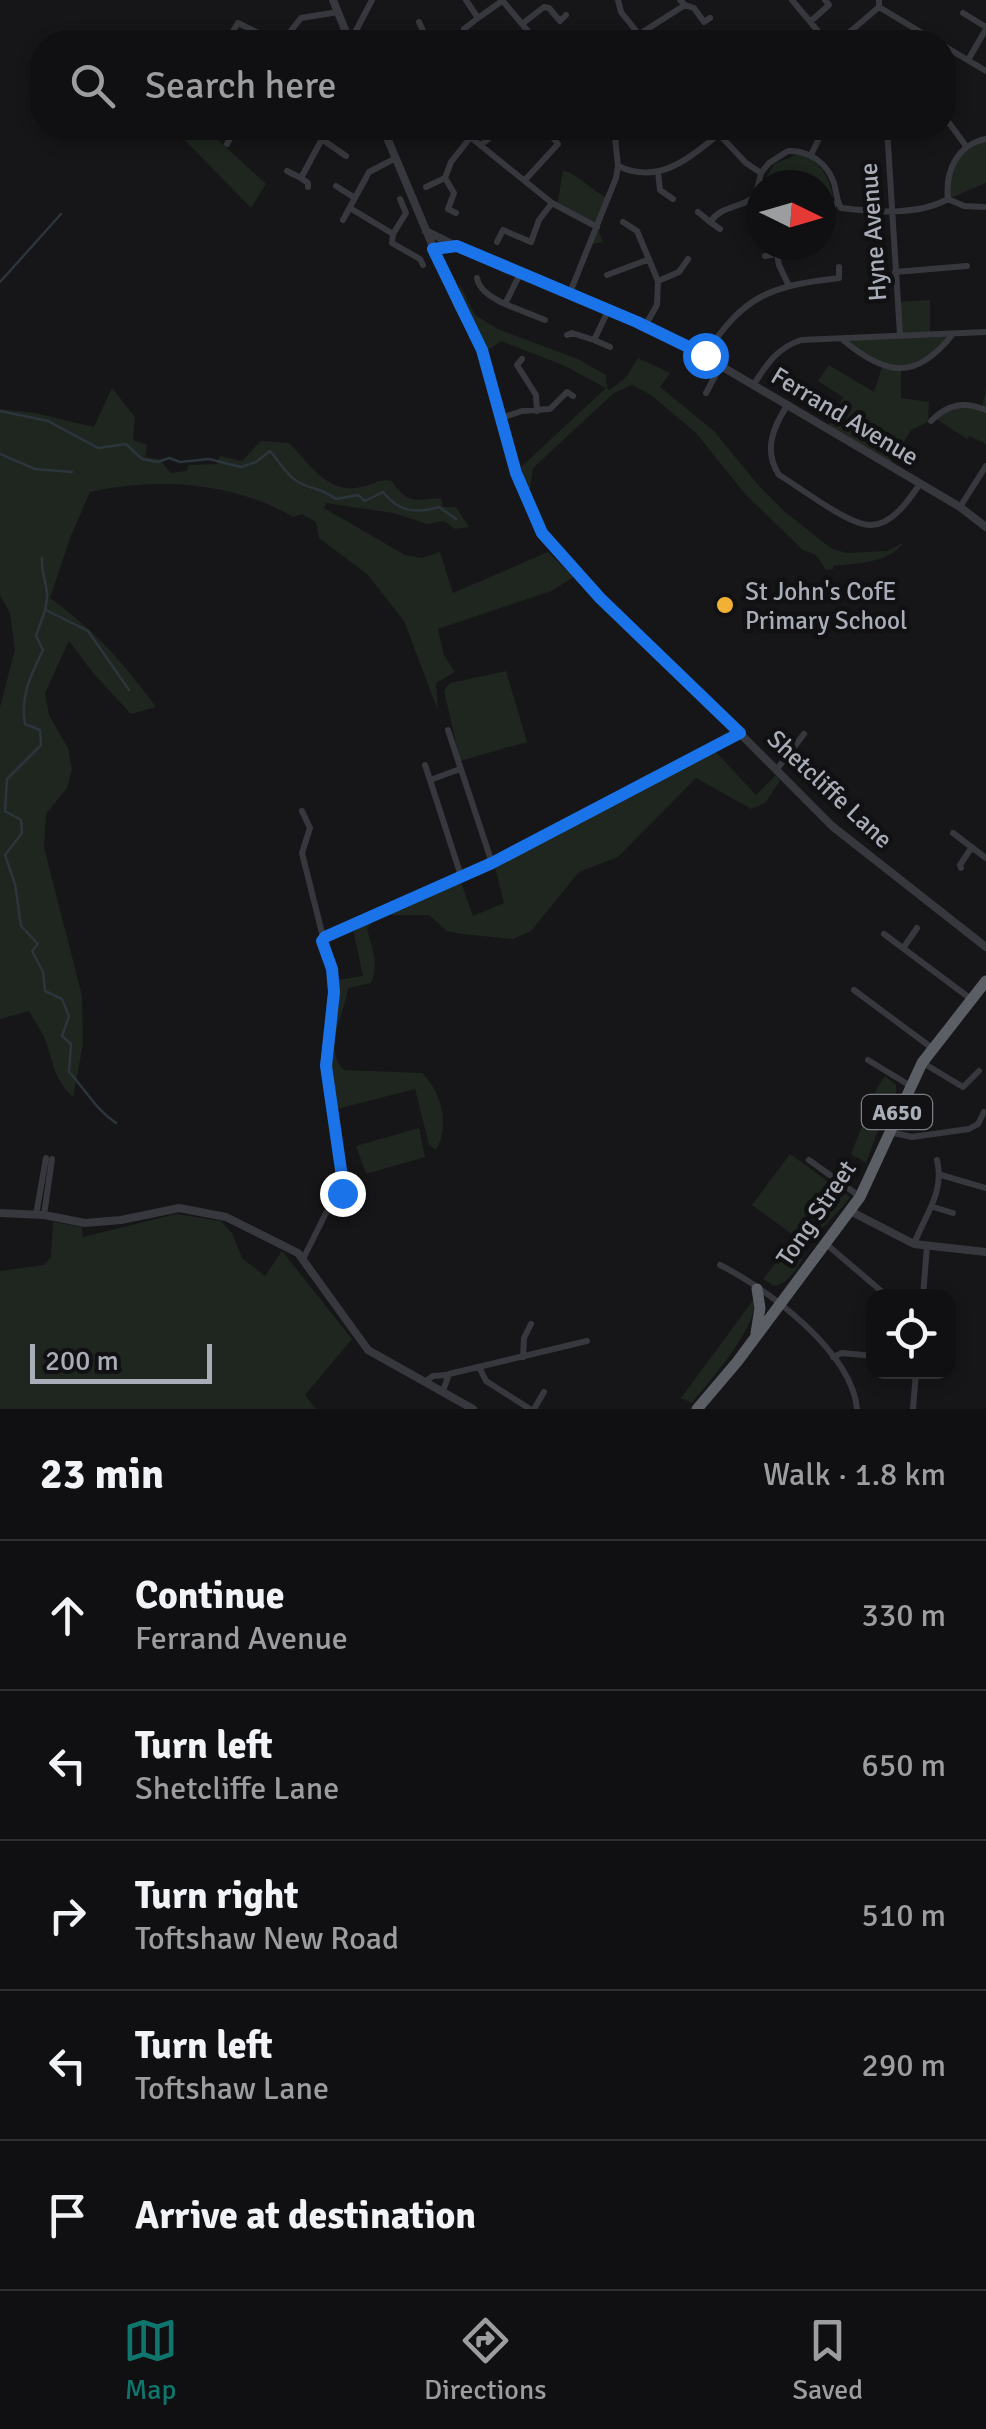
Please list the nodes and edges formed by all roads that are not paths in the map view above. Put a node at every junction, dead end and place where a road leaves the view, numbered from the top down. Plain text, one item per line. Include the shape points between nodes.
1 (333, 0) edge
2 (372, 0) edge
3 (466, 0) edge
4 (502, 0) edge
5 (618, 0) edge
6 (792, 0) edge
7 (682, 2) edge
8 (829, 3) edge
9 (879, 4) edge
10 (338, 12) junction
11 (963, 13) dead end
12 (566, 15) dead end
13 (478, 18) junction
14 (811, 21) junction
15 (706, 23) dead end
16 (522, 24) junction
17 (431, 26) dead end
18 (986, 28) edge
19 (464, 29) dead end
20 (290, 30) edge
21 (345, 30) edge
22 (356, 30) edge
23 (422, 30) edge
24 (527, 30) edge
25 (634, 30) edge
26 (645, 30) edge
27 (818, 30) edge
28 (851, 30) edge
29 (917, 30) edge
30 (956, 54) edge
31 (968, 60) junction
32 (986, 70) edge
33 (956, 132) edge
34 (986, 139) edge
35 (230, 140) edge
36 (322, 140) edge
37 (331, 140) edge
38 (387, 140) edge
39 (468, 140) edge
40 (473, 140) edge
41 (488, 140) edge
42 (556, 140) edge
43 (615, 140) edge
44 (706, 140) edge
45 (724, 140) edge
46 (819, 140) edge
47 (888, 140) edge
48 (228, 144) dead end
49 (481, 146) junction
50 (966, 146) junction
51 (812, 155) junction
52 (346, 156) dead end
53 (394, 159) junction
54 (618, 166) junction
55 (755, 170) edge
56 (762, 170) edge
57 (826, 170) edge
58 (288, 171) dead end
59 (658, 172) junction
60 (301, 178) junction
61 (444, 178) junction
62 (525, 180) junction
63 (426, 185) dead end
64 (336, 186) dead end
65 (308, 187) dead end
66 (454, 193) junction
67 (463, 196) dead end
68 (731, 196) dead end
69 (356, 198) junction
70 (673, 198) dead end
71 (400, 199) dead end
72 (948, 199) junction
73 (552, 202) junction
74 (746, 202) edge
75 (836, 202) edge
76 (732, 206) junction
77 (984, 207) dead end
78 (350, 208) junction
79 (450, 210) dead end
80 (892, 211) junction
81 (698, 212) dead end
82 (343, 220) dead end
83 (624, 222) dead end
84 (710, 222) junction
85 (597, 226) junction
86 (720, 230) dead end
87 (426, 231) junction
88 (391, 241) junction
89 (497, 242) dead end
90 (457, 246) junction
91 (433, 249) junction
92 (688, 259) dead end
93 (647, 260) junction
94 (780, 260) edge
95 (423, 265) dead end
96 (967, 266) dead end
97 (840, 267) dead end
98 (895, 272) junction
99 (520, 274) junction
100 (607, 275) dead end
101 (658, 281) junction
102 (476, 282) dead end
103 (788, 284) junction
104 (569, 295) junction
105 (505, 304) junction
106 (608, 310) junction
107 (545, 320) dead end
108 (645, 326) junction
109 (569, 332) dead end
110 (986, 332) edge
111 (954, 333) junction
112 (900, 335) junction
113 (842, 339) junction
114 (594, 340) junction
115 (608, 349) dead end
116 (705, 355) junction
117 (516, 364) dead end
118 (722, 364) junction
119 (754, 384) junction
120 (706, 393) dead end
121 (574, 396) dead end
122 (788, 404) junction
123 (986, 410) edge
124 (537, 411) junction
125 (500, 418) junction
126 (931, 421) dead end
127 (986, 466) edge
128 (919, 485) junction
129 (960, 507) junction
130 (986, 527) edge
131 (448, 730) dead end
132 (740, 733) junction
133 (804, 739) dead end
134 (425, 765) dead end
135 (777, 769) junction
136 (460, 770) junction
137 (430, 780) junction
138 (302, 811) dead end
139 (953, 834) dead end
140 (972, 848) junction
141 (986, 858) edge
142 (492, 863) junction
143 (961, 868) dead end
144 (462, 876) junction
145 (917, 928) dead end
146 (884, 934) dead end
147 (325, 937) junction
148 (904, 947) junction
149 (986, 948) edge
150 (986, 981) edge
151 (854, 990) dead end
152 (970, 999) junction
153 (932, 1048) junction
154 (868, 1060) dead end
155 (922, 1062) junction
156 (980, 1071) dead end
157 (910, 1085) junction
158 (984, 1112) edge
159 (888, 1132) junction
160 (49, 1158) dead end
161 (809, 1160) dead end
162 (937, 1160) dead end
163 (941, 1175) junction
164 (986, 1188) edge
165 (860, 1196) junction
166 (933, 1207) junction
167 (850, 1211) junction
168 (0, 1213) edge
169 (953, 1213) dead end
170 (40, 1215) junction
171 (825, 1244) junction
172 (914, 1244) junction
173 (927, 1246) junction
174 (986, 1252) edge
175 (303, 1259) junction
176 (720, 1265) dead end
177 (757, 1289) junction
178 (879, 1289) edge
179 (924, 1289) edge
180 (780, 1304) junction
181 (531, 1324) dead end
182 (755, 1337) junction
183 (586, 1341) dead end
184 (866, 1355) edge
185 (523, 1357) junction
186 (832, 1357) junction
187 (479, 1367) junction
188 (446, 1375) junction
189 (915, 1379) edge
190 (426, 1380) junction
191 (443, 1391) junction
192 (544, 1392) dead end
193 (473, 1409) edge
194 (532, 1409) edge
195 (697, 1409) edge
196 (856, 1409) edge
197 (912, 1409) edge

1 - 10 street
2 - 22 street
3 - 13 street
4 - 13 street
4 - 16 street
5 - 25 street
6 - 14 street
7 - 15 street
7 - 26 street
8 - 14 street
9 - 28 street
9 - 29 street
10 - 20 street via 300,18
10 - 21 street
11 - 18 street
12 - 16 street via 560,21 544,7
13 - 19 street
14 - 27 street
16 - 24 street
17 - 23 street
18 - 31 street
30 - 31 street
31 - 32 street
33 - 50 street
34 - 50 street
35 - 48 street
36 - 60 street
37 - 52 street
38 - 53 street, Shetcliffe Lane
39 - 61 street
40 - 49 street
41 - 49 street
42 - 62 street via 561,146
43 - 54 street
44 - 59 street via 680,164
45 - 55 street
46 - 51 street
47 - 80 street, Hyne Avenue
49 - 62 street
50 - 72 street via 951,166
51 - 56 street via 788,151
51 - 57 street
53 - 69 street via 369,172
53 - 87 street, Shetcliffe Lane
54 - 59 street
54 - 85 street
58 - 60 street
59 - 70 street via 657,191
60 - 65 street
61 - 63 street
61 - 66 street
62 - 73 street
64 - 69 street
66 - 67 street
66 - 79 street
68 - 76 street
69 - 78 street
71 - 88 street via 406,212
72 - 77 street
72 - 80 street
73 - 85 street
73 - 89 street via 539,220 535,243 500,228
74 - 76 street
75 - 80 street via 841,208
76 - 84 street
78 - 82 street
78 - 88 street
80 - 98 street, Hyne Avenue
81 - 84 street
83 - 93 street via 637,231
84 - 86 street
85 - 104 street
87 - 90 street, Ferrand Avenue
87 - 91 street, Shetcliffe Lane
88 - 95 street
90 - 91 street
90 - 99 street, Ferrand Avenue
91 - 125 street, Shetcliffe Lane via 482,350
92 - 101 street via 680,272
93 - 100 street
93 - 101 street
94 - 103 street
96 - 98 street
97 - 103 street via 839,282
98 - 112 street, Hyne Avenue
99 - 104 street, Ferrand Avenue
99 - 105 street
101 - 108 street
102 - 105 street
103 - 116 street via 747,305
104 - 106 street, Ferrand Avenue
105 - 107 street
106 - 108 street, Ferrand Avenue
106 - 114 street
108 - 116 street, Ferrand Avenue
109 - 114 street
110 - 111 street
111 - 112 street
111 - 113 street via 923,363 900,370 882,367
112 - 113 street
113 - 119 street via 788,344
114 - 115 street
116 - 118 street, Ferrand Avenue
117 - 124 street via 536,395
118 - 119 street, Ferrand Avenue
118 - 120 street
119 - 122 street, Ferrand Avenue
121 - 124 street via 567,392 550,409
122 - 128 street, Ferrand Avenue
122 - 128 street via 774,425 774,466 842,514 879,524
123 - 126 street via 954,405
124 - 125 street
125 - 132 street, Shetcliffe Lane via 542,533
127 - 129 street
128 - 129 street, Ferrand Avenue
129 - 130 street, Ferrand Avenue
131 - 136 street
132 - 135 street, Shetcliffe Lane
132 - 142 street
133 - 135 street
134 - 137 street
135 - 149 street, Shetcliffe Lane via 859,849
136 - 137 street
136 - 142 street
137 - 144 street
138 - 147 street via 310,828 302,853
139 - 140 street
140 - 141 street
140 - 143 street
142 - 144 street
144 - 147 street
145 - 148 street
146 - 148 street
147 - 175 street via 334,992 326,1066 347,1187
148 - 152 street
150 - 152 highway, Tong Street / A650
151 - 153 street
152 - 153 highway, Tong Street / A650
153 - 155 highway, Tong Street / A650
154 - 157 street
155 - 156 street via 963,1088
155 - 157 highway, Tong Street / A650
157 - 159 highway, Tong Street / A650
158 - 159 street via 970,1129 912,1137
159 - 165 highway, Tong Street / A650
160 - 170 street
161 - 165 street
162 - 163 street
163 - 164 street
163 - 166 street
165 - 167 highway, Tong Street / A650
166 - 169 street
166 - 172 street
167 - 171 highway, Tong Street / A650
167 - 172 street
168 - 170 street
170 - 175 street via 85,1223 201,1210 281,1242
171 - 178 street
171 - 180 highway, Tong Street / A650
172 - 173 street
173 - 174 street
173 - 179 street
175 - 190 street via 368,1350
176 - 177 street
177 - 180 street
177 - 182 highway
180 - 182 highway, Tong Street / A650
180 - 186 street
181 - 185 street
182 - 195 highway, Tong Street / A650
183 - 185 street
184 - 186 street
185 - 187 street
186 - 196 street via 851,1384
187 - 188 street
187 - 194 street via 486,1382
188 - 190 street
188 - 191 street
189 - 197 street
190 - 191 street
191 - 193 street
192 - 194 street

